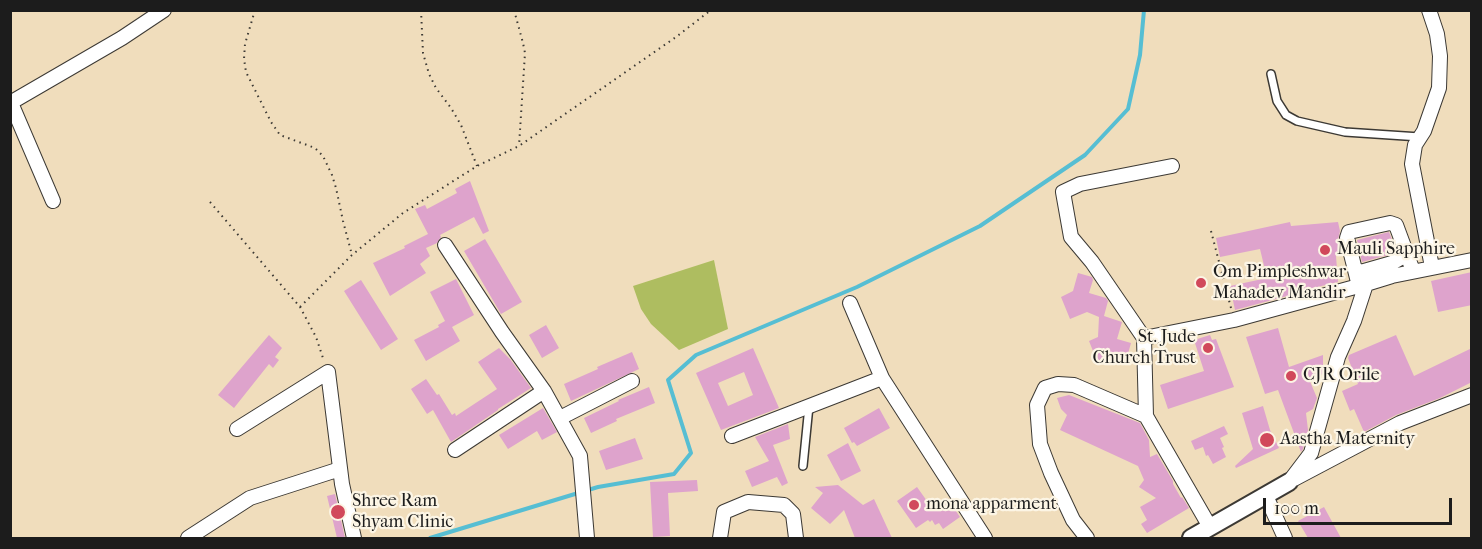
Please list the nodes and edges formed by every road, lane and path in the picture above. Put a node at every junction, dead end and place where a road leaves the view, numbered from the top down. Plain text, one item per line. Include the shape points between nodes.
1 (165, 10) edge
2 (255, 10) edge
3 (421, 10) edge
4 (514, 10) edge
5 (711, 10) edge
6 (1429, 10) edge
7 (1271, 74) dead end
8 (11, 103) edge
9 (1420, 137) junction
10 (519, 146) junction
11 (477, 166) junction
12 (1172, 166) dead end
13 (53, 201) dead end
14 (210, 202) dead end
15 (1211, 231) dead end
16 (445, 244) dead end
17 (1406, 253) junction
18 (352, 255) junction
19 (1472, 260) edge
20 (1432, 267) junction
21 (1413, 272) junction
22 (1360, 281) junction
23 (850, 303) dead end
24 (300, 307) junction
25 (1234, 320) junction
26 (1144, 338) junction
27 (328, 372) junction
28 (882, 378) junction
29 (632, 381) dead end
30 (544, 391) junction
31 (1472, 395) edge
32 (809, 406) junction
33 (1146, 416) junction
34 (560, 418) junction
35 (237, 429) dead end
36 (733, 438) dead end
37 (455, 450) dead end
38 (803, 465) dead end
39 (340, 469) junction
40 (1289, 482) junction
41 (1266, 496) junction
42 (1210, 527) junction
43 (188, 538) edge
44 (354, 538) edge
45 (587, 538) edge
46 (720, 538) edge
47 (796, 538) edge
48 (985, 538) edge
49 (1087, 538) edge
50 (1191, 538) edge
51 (1285, 538) edge

1 - 8 street
2 - 18 path via 245,44 246,72 280,135 315,148 323,156 332,175
3 - 11 path via 423,53 429,75 461,125
4 - 10 path via 525,54
5 - 10 path
6 - 9 street via 1440,56 1439,88
7 - 9 lane via 1277,101 1286,115 1297,121 1346,132
8 - 13 street
9 - 20 street via 1412,164
10 - 11 path
11 - 18 path via 403,213
12 - 26 street via 1080,184 1063,192 1071,237
14 - 24 path
15 - 25 path
16 - 30 street
17 - 21 street
17 - 22 street via 1392,263 1364,272
17 - 22 street via 1396,225 1349,232 1347,238
18 - 24 path
19 - 20 street
20 - 21 street
21 - 22 street
22 - 25 street
22 - 40 street via 1354,321 1338,357 1311,453
23 - 28 street
24 - 27 path
25 - 26 street
26 - 33 street
27 - 35 street
27 - 39 street
28 - 32 street
28 - 48 street
29 - 34 street
30 - 34 street
30 - 37 street
31 - 40 street via 1400,423
32 - 36 street
32 - 38 lane
33 - 42 street
33 - 49 street via 1074,385 1045,388 1037,405 1040,444 1073,520
34 - 45 street via 580,456
39 - 43 street via 250,498
39 - 44 street
40 - 41 street
41 - 42 street
41 - 51 street
42 - 50 street
46 - 47 street via 724,512 748,502 784,505 793,514

